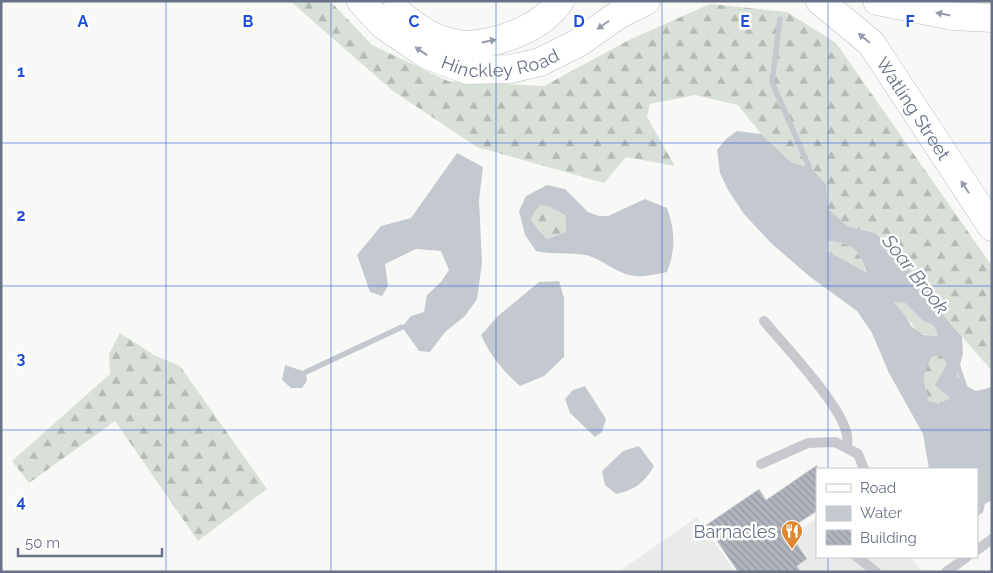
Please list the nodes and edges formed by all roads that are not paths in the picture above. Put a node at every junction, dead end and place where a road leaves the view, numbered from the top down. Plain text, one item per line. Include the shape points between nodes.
1 (361, 1) edge
2 (383, 1) edge
3 (560, 1) edge
4 (646, 1) edge
5 (820, 1) edge
6 (877, 1) edge
7 (992, 18) edge
8 (992, 227) edge
9 (764, 321) dead end
10 (847, 448) junction
11 (761, 464) dead end
12 (864, 468) edge
13 (992, 539) edge
14 (978, 549) edge
15 (857, 558) edge
16 (966, 558) edge
17 (876, 572) edge
18 (946, 572) edge

4 -> 1 main road, Hinckley Road via 540,62 511,69 468,70 427,55 383,25
2 -> 3 main road, Hinckley Road via 409,22 440,40 467,45 526,31
8 -> 5 main road, Watling Street via 871,43
7 -> 6 main road via 953,16
9 - 10 lane via 839,415 847,435
10 - 11 lane via 835,442 808,443
10 - 12 lane via 858,454
13 - 14 lane
15 - 17 lane
16 - 18 lane

